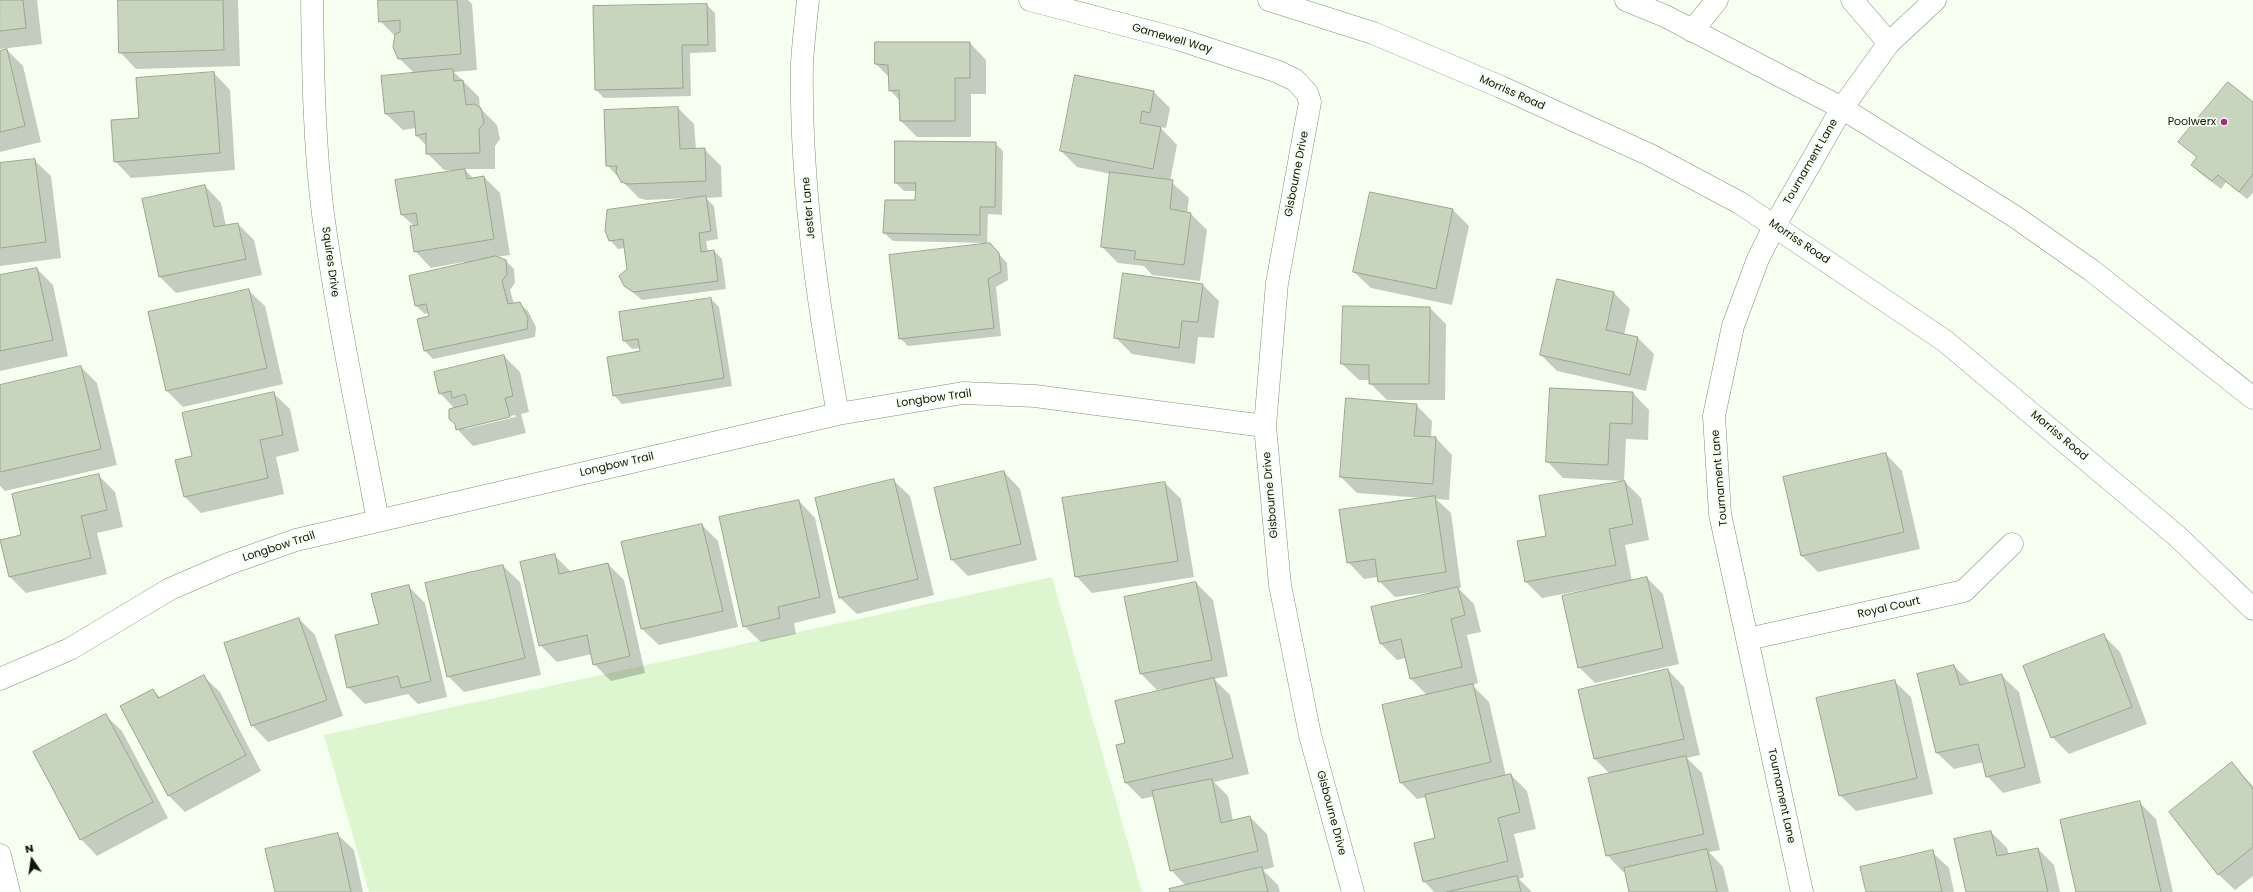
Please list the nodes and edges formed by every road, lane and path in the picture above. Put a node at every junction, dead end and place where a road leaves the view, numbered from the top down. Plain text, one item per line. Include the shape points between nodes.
1 (312, 0) edge
2 (808, 0) edge
3 (1030, 0) edge
4 (1269, 0) edge
5 (1626, 0) edge
6 (1717, 0) edge
7 (1852, 0) edge
8 (1935, 0) edge
9 (1692, 31) junction
10 (1889, 43) junction
11 (1307, 93) joint
12 (1842, 108) junction
13 (1775, 225) junction
14 (2253, 398) edge
15 (838, 414) junction
16 (1265, 426) junction
17 (378, 521) junction
18 (2012, 544) dead end
19 (2253, 609) edge
20 (1748, 639) junction
21 (0, 679) edge
22 (0, 855) edge
23 (9, 892) edge
24 (1353, 892) edge
25 (1802, 892) edge

1 - 17 street, Squires Drive via 313,84 323,213 339,321
2 - 15 street, Jester Lane via 802,63 805,174 816,285
3 - 11 street, Gamewell Way via 1178,39 1276,71 1295,80
4 - 13 street, Morriss Road via 1373,33 1501,87 1650,155 1740,203
5 - 9 street via 1665,16
6 - 9 street
7 - 10 street
8 - 10 street, Tournament Lane
9 - 12 street
10 - 12 street, Tournament Lane
11 - 16 street, Gisbourne Drive via 1310,102 1309,114 1277,283
12 - 13 street, Tournament Lane
12 - 14 street via 2014,216 2091,270
13 - 19 street, Morriss Road via 1945,341 2176,536
13 - 20 street, Tournament Lane via 1758,259 1733,326 1714,416 1720,514
15 - 16 street, Longbow Trail via 963,393 1035,396
15 - 17 street, Longbow Trail
16 - 24 street, Gisbourne Drive via 1280,585 1310,735
17 - 21 street, Longbow Trail via 296,540 228,564 170,589 70,649
18 - 20 street, Royal Court via 1964,591
20 - 25 street, Tournament Lane
22 - 23 street

